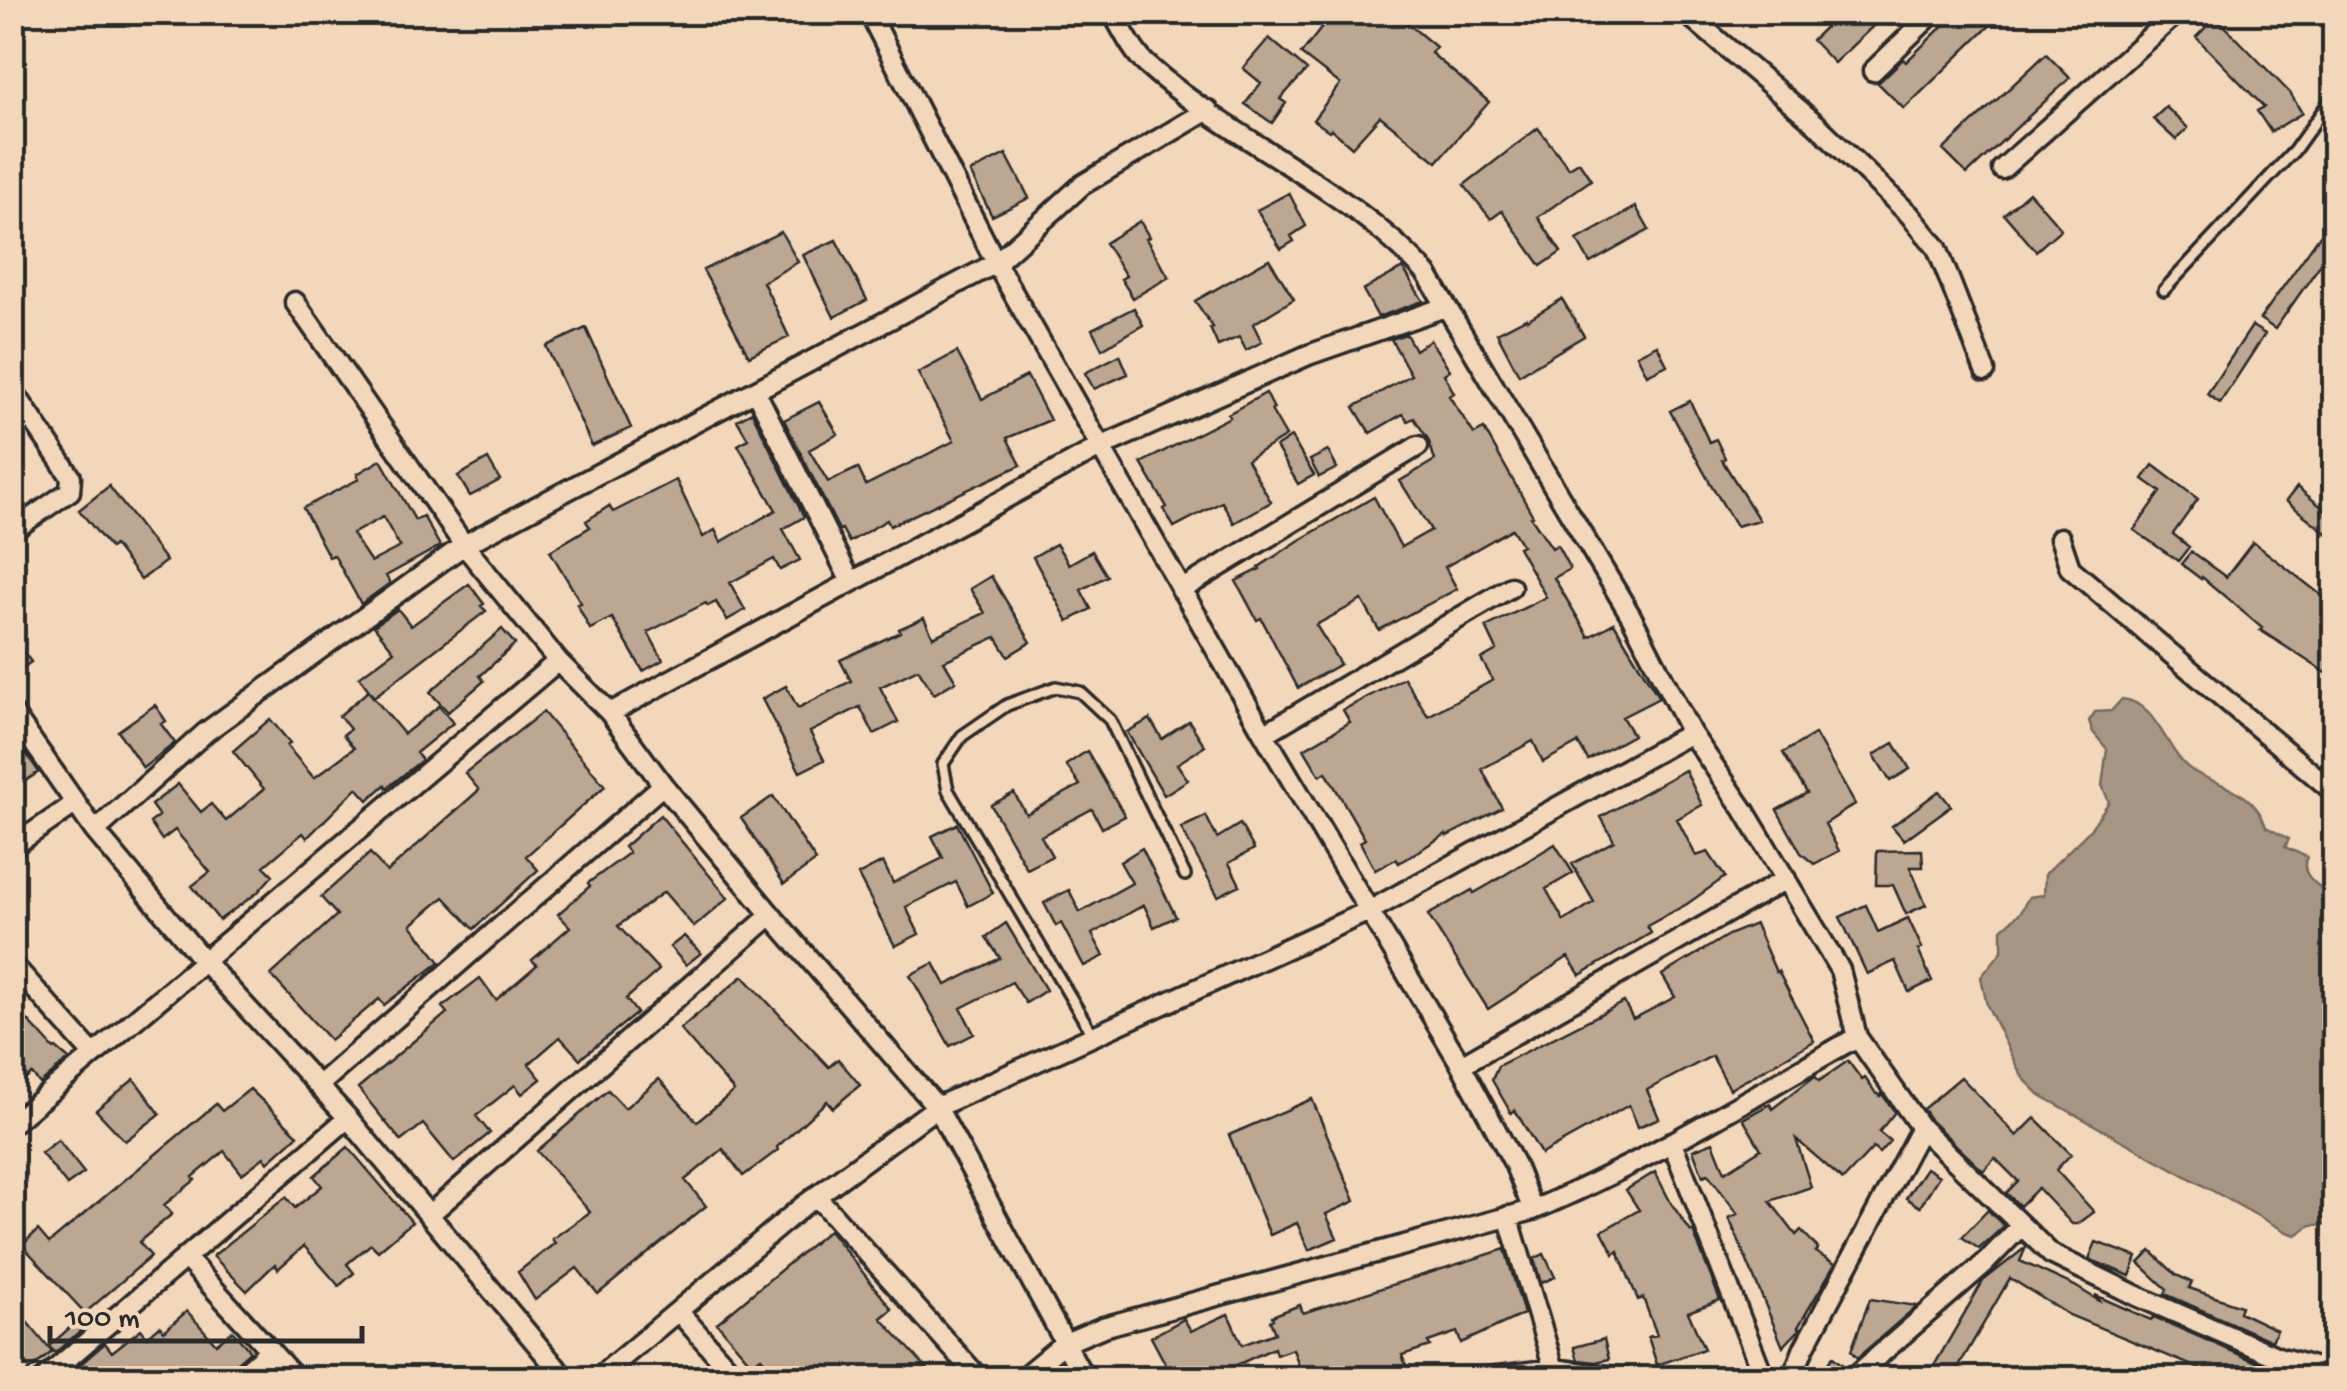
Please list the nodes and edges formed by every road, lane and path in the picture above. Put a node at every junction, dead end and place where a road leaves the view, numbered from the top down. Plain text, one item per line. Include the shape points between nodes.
1 (870, 12) edge
2 (1112, 12) edge
3 (1686, 12) edge
4 (1934, 12) edge
5 (2178, 12) edge
6 (1872, 71) dead end
7 (2334, 95) edge
8 (1208, 110) junction
9 (2002, 169) dead end
10 (996, 264) junction
11 (2164, 290) dead end
12 (295, 302) dead end
13 (1445, 307) junction
14 (1986, 372) dead end
15 (12, 389) edge
16 (756, 392) junction
17 (1418, 446) dead end
18 (1100, 447) junction
19 (12, 531) edge
20 (2060, 538) dead end
21 (464, 545) junction
22 (851, 582) junction
23 (1511, 587) dead end
24 (1181, 590) junction
25 (558, 661) junction
26 (12, 712) edge
27 (610, 713) junction
28 (1692, 733) junction
29 (1264, 734) junction
30 (663, 785) junction
31 (2334, 792) edge
32 (76, 803) junction
33 (95, 831) junction
34 (12, 847) edge
35 (1184, 875) dead end
36 (1786, 878) junction
37 (1371, 910) junction
38 (770, 915) junction
39 (203, 960) junction
40 (17, 969) dead end
41 (1094, 1036) junction
42 (1857, 1037) junction
43 (93, 1054) junction
44 (1460, 1065) junction
45 (319, 1085) junction
46 (937, 1107) junction
47 (348, 1118) junction
48 (12, 1124) edge
49 (1921, 1128) junction
50 (1672, 1142) junction
51 (816, 1196) junction
52 (1533, 1210) junction
53 (430, 1214) junction
54 (1508, 1216) junction
55 (2020, 1227) junction
56 (185, 1257) junction
57 (678, 1311) junction
58 (1063, 1344) junction
59 (270, 1350) junction
60 (1554, 1369) junction
61 (2334, 1373) edge
62 (46, 1378) edge
63 (238, 1378) edge
64 (295, 1378) edge
65 (565, 1378) edge
66 (598, 1378) edge
67 (737, 1378) edge
68 (979, 1378) edge
69 (1022, 1378) edge
70 (1084, 1378) edge
71 (1482, 1378) edge
72 (1622, 1378) edge
73 (1764, 1378) edge
74 (1792, 1378) edge
75 (1854, 1378) edge

1 - 10 street
2 - 8 street via 1142,61
3 - 14 street via 1816,124 1919,226 1946,267
4 - 6 street
5 - 9 street
7 - 11 lane via 2294,151
8 - 10 street via 1082,186
8 - 13 street via 1396,240
10 - 16 street
10 - 18 street
12 - 21 street
13 - 18 street via 1308,354
13 - 28 street via 1631,616
15 - 19 street via 70,477 70,491
16 - 21 street
16 - 22 street
17 - 24 street
18 - 22 street
18 - 24 street
20 - 31 street via 2070,568
21 - 25 street
21 - 33 street via 206,732
22 - 27 street
23 - 29 street
24 - 29 street
25 - 27 street
25 - 39 street
26 - 32 street
27 - 30 street
28 - 36 street
28 - 37 street
29 - 37 street
30 - 38 street
30 - 45 street
32 - 33 street
32 - 34 street
33 - 39 street
35 - 41 lane via 1110,720 1080,692 1056,687 1007,705 962,736 943,764 948,790
36 - 42 street via 1840,970
36 - 44 street
37 - 41 street
37 - 44 street
38 - 46 street
38 - 53 street
39 - 43 street
39 - 45 street
40 - 43 street
41 - 46 street
42 - 49 street
42 - 50 street
43 - 48 street
44 - 52 street
45 - 47 street
46 - 51 street
46 - 58 street
47 - 53 street
47 - 56 street
49 - 55 street
49 - 74 street
50 - 52 street
50 - 73 street
51 - 57 street
51 - 68 street
52 - 54 street
53 - 65 street
54 - 58 street via 1102,1327
54 - 60 street
55 - 61 street via 2052,1254 2138,1296 2278,1357
55 - 75 street
56 - 59 street
56 - 62 street
57 - 66 street
57 - 67 street
58 - 69 street
58 - 70 street
59 - 63 street
59 - 64 street
60 - 71 street
60 - 72 street

